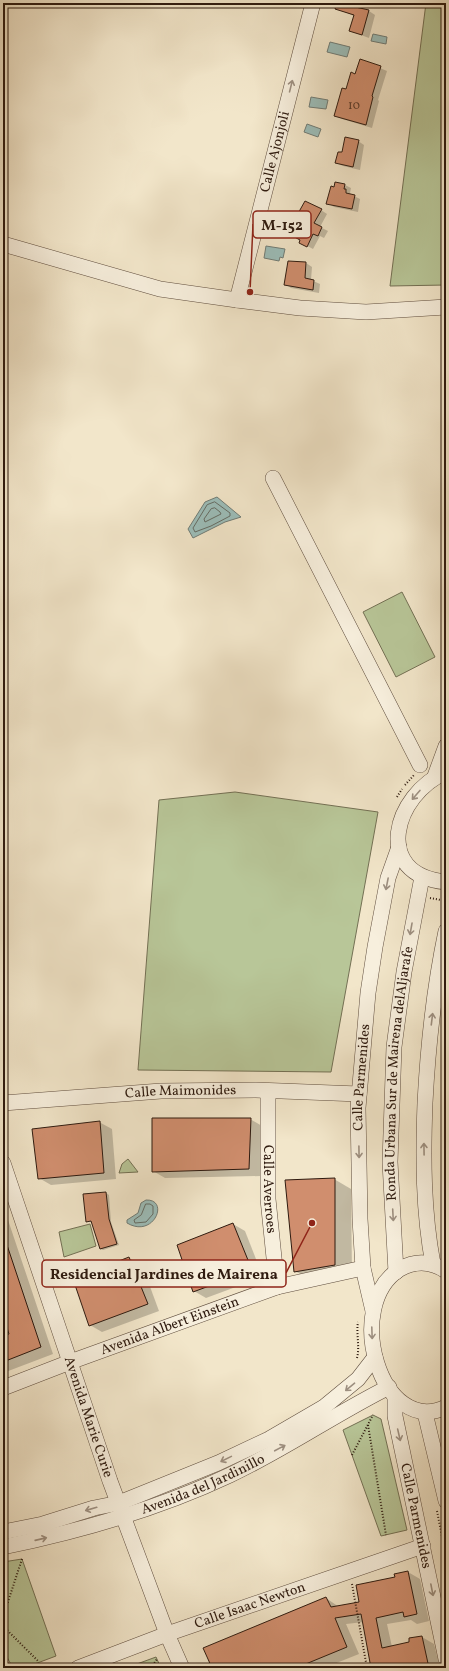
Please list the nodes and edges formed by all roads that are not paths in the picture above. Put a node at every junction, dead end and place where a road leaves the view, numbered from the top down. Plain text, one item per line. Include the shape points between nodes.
1 (312, 3) edge
2 (3, 244) edge
3 (237, 300) junction
4 (446, 307) edge
5 (273, 478) dead end
6 (446, 746) edge
7 (420, 765) dead end
8 (441, 774) edge
9 (399, 848) junction
10 (422, 877) junction
11 (446, 882) edge
12 (446, 931) edge
13 (268, 1091) junction
14 (359, 1094) junction
15 (3, 1103) edge
16 (3, 1163) edge
17 (363, 1268) junction
18 (439, 1268) edge
19 (396, 1272) junction
20 (277, 1287) junction
21 (373, 1311) junction
22 (375, 1357) junction
23 (70, 1362) junction
24 (3, 1388) edge
25 (392, 1392) junction
26 (446, 1407) edge
27 (425, 1413) junction
28 (446, 1501) edge
29 (121, 1509) junction
30 (3, 1532) edge
31 (423, 1546) junction
32 (3, 1547) edge
33 (168, 1634) junction
34 (446, 1659) edge
35 (78, 1668) edge
36 (182, 1668) edge

3 -> 1 street, Calle Ajonjoli
2 - 3 street via 160,289
3 - 4 street via 300,308 366,312
5 - 7 street
6 - 8 street
8 -> 9 street via 409,803 398,834
9 - 10 street via 410,870
9 -> 14 street, Calle Parmenides via 388,878 375,947
10 - 11 street
10 -> 19 street, Ronda Urbana Sur de Mairena delAljarafe via 404,972 394,1047 390,1162
18 -> 12 street, Ronda Urbana Sur de Mairena delAljarafe via 428,1236 424,1136 428,1051 437,971
13 - 14 street, Calle Maimonides
13 - 15 street, Calle Maimonides via 161,1091
13 - 20 street, Calle Averroes via 268,1199
14 -> 17 street, Calle Parmenides
16 - 23 street, Avenida Marie Curie
17 - 20 street, Avenida Albert Einstein
17 - 21 street, Calle Parmenides
18 - 19 street, Ronda Urbana Sur de Mairena delAljarafe via 410,1263
19 - 21 street, Ronda Urbana Sur de Mairena delAljarafe via 379,1293
20 - 23 street, Avenida Albert Einstein
21 -> 22 street, Ronda Urbana Sur de Mairena delAljarafe via 372,1335
22 - 25 street, Ronda Urbana Sur de Mairena delAljarafe via 382,1376
22 -> 29 street, Avenida del Jardinillo via 358,1379 329,1404 292,1426
23 - 24 street, Avenida Albert Einstein
23 - 29 street, Avenida Marie Curie
25 - 27 street, Ronda Urbana Sur de Mairena delAljarafe via 409,1407
29 -> 25 street, Avenida del Jardinillo via 230,1475
25 -> 31 street, Calle Parmenides
26 - 27 street
27 - 28 street
29 -> 30 street, Avenida del Jardinillo via 94,1508 43,1524
32 -> 29 street, Avenida del Jardinillo via 44,1538
29 - 33 street, Avenida Marie Curie
31 - 33 street, Calle Isaac Newton
31 -> 34 street, Calle Parmenides
33 - 35 street, Calle Isaac Newton
33 - 36 street, Avenida Marie Curie

